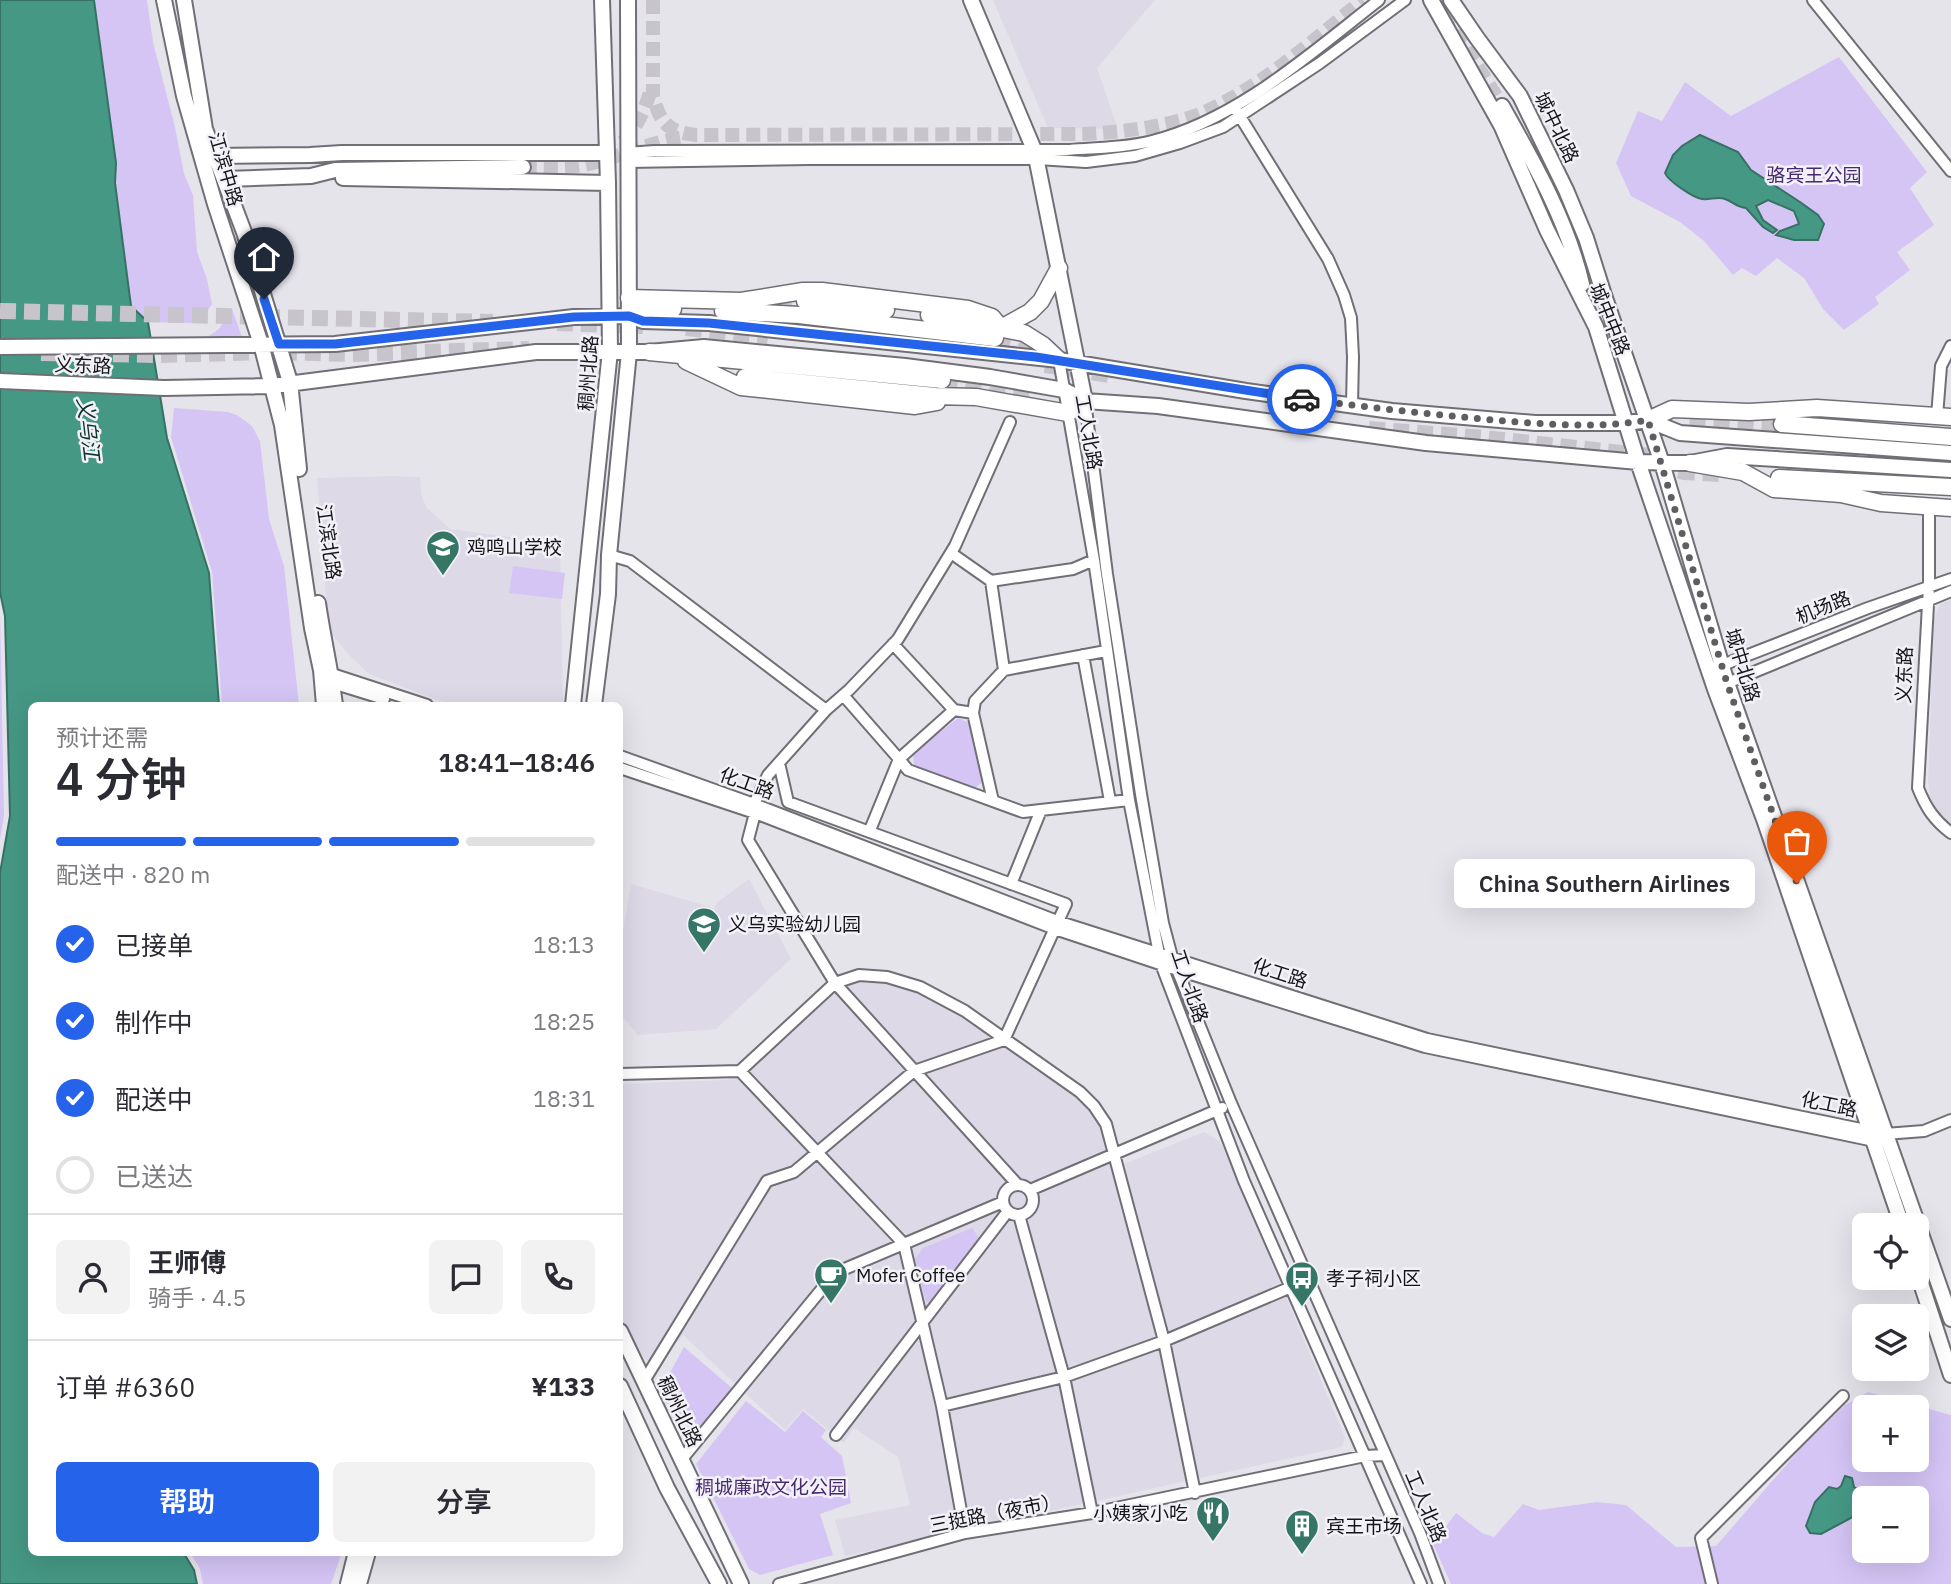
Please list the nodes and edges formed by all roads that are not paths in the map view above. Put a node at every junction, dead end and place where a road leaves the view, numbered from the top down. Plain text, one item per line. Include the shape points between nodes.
1 (164, 0) edge
2 (184, 0) edge
3 (602, 0) edge
4 (628, 0) edge
5 (971, 0) edge
6 (1379, 0) edge
7 (1405, 0) edge
8 (1431, 0) edge
9 (1451, 0) edge
10 (1813, 0) edge
11 (1237, 111) junction
12 (606, 153) junction
13 (310, 155) junction
14 (1036, 155) junction
15 (213, 156) junction
16 (285, 156) junction
17 (627, 157) junction
18 (1951, 171) edge
19 (311, 176) junction
20 (288, 177) junction
21 (225, 179) junction
22 (608, 183) junction
23 (1059, 268) junction
24 (1602, 291) junction
25 (629, 298) junction
26 (805, 301) tunnel mouth
27 (1588, 310) junction
28 (629, 316) junction
29 (611, 318) junction
30 (998, 333) junction
31 (261, 344) junction
32 (279, 344) junction
33 (1951, 346) edge
34 (0, 347) edge
35 (610, 351) junction
36 (629, 352) junction
37 (649, 352) junction
38 (671, 355) junction
39 (1059, 360) junction
40 (1078, 364) junction
41 (745, 377) dead end
42 (942, 380) tunnel mouth
43 (0, 381) edge
44 (290, 382) junction
45 (272, 386) junction
46 (1064, 390) junction
47 (950, 396) junction
48 (1086, 401) junction
49 (1352, 405) junction
50 (1749, 412) junction
51 (1068, 413) junction
52 (1944, 416) edge
53 (1648, 420) junction
54 (1010, 422) dead end
55 (1627, 424) junction
56 (1782, 424) tunnel mouth
57 (1951, 427) edge
58 (1951, 437) edge
59 (1951, 453) edge
60 (1638, 462) junction
61 (1662, 463) junction
62 (1690, 463) junction
63 (1951, 470) edge
64 (1779, 478) dead end
65 (1951, 487) edge
66 (1841, 494) junction
67 (1951, 499) edge
68 (1929, 507) junction
69 (1951, 508) edge
70 (951, 553) junction
71 (609, 555) junction
72 (1094, 560) junction
73 (1951, 579) edge
74 (992, 581) junction
75 (1929, 586) junction
76 (1951, 591) edge
77 (1926, 600) junction
78 (894, 643) junction
79 (1106, 651) junction
80 (1083, 655) junction
81 (1723, 665) junction
82 (1004, 670) junction
83 (1709, 671) junction
84 (326, 677) junction
85 (1721, 686) junction
86 (843, 695) junction
87 (324, 702) edge
88 (334, 702) edge
89 (398, 702) edge
90 (416, 702) edge
91 (573, 702) edge
92 (594, 702) edge
93 (826, 710) junction
94 (954, 710) junction
95 (973, 713) junction
96 (1118, 724) junction
97 (1096, 729) junction
98 (623, 757) edge
99 (899, 760) junction
100 (779, 763) junction
101 (623, 769) edge
102 (1129, 800) junction
103 (993, 801) junction
104 (1110, 801) junction
105 (754, 808) junction
106 (1041, 810) junction
107 (870, 830) junction
108 (1951, 833) edge
109 (1012, 884) junction
110 (1056, 925) junction
111 (1172, 957) junction
112 (1160, 959) junction
113 (1178, 970) junction
114 (835, 984) junction
115 (1004, 1040) junction
116 (740, 1071) junction
117 (914, 1071) junction
118 (623, 1074) edge
119 (1231, 1103) junction
120 (1216, 1110) junction
121 (1951, 1120) edge
122 (1880, 1137) junction
123 (818, 1153) junction
124 (1114, 1154) junction
125 (995, 1162) junction
126 (1017, 1184) junction
127 (1030, 1190) junction
128 (1009, 1205) junction
129 (1899, 1213) edge
130 (904, 1244) junction
131 (1310, 1279) junction
132 (1292, 1286) junction
133 (1923, 1290) edge
134 (1951, 1319) edge
135 (923, 1324) junction
136 (623, 1337) edge
137 (1164, 1341) junction
138 (1951, 1375) edge
139 (1064, 1377) junction
140 (644, 1381) junction
141 (623, 1393) edge
142 (1843, 1396) dead end
143 (942, 1406) junction
144 (836, 1435) dead end
145 (1385, 1455) junction
146 (1365, 1456) junction
147 (682, 1459) junction
148 (1195, 1493) junction
149 (1092, 1514) junction
150 (965, 1533) junction
151 (355, 1556) edge
152 (367, 1556) edge
153 (348, 1584) edge
154 (359, 1584) edge
155 (719, 1584) edge
156 (741, 1584) edge
157 (779, 1584) edge
158 (1421, 1584) edge
159 (1439, 1584) edge
160 (1712, 1584) edge

1 - 31 main road, 江滨中路 via 184,96
2 - 15 main road, 江滨中路
3 - 12 main road, 稠州北路
4 - 17 main road, 稠州北路
5 - 14 main road
6 - 11 street
7 - 11 street via 1320,63
8 - 27 main road, 城中中路 via 1501,125
9 - 24 main road, 城中北路 via 1520,96 1566,190
10 - 18 street
11 - 14 street via 1155,140
11 - 49 street via 1328,259 1344,295 1353,357
12 - 13 main road
12 - 22 main road, 稠州北路
13 - 16 main road
13 - 19 main road via 331,161 524,163 335,170
14 - 17 street
14 - 23 main road
15 - 16 main road
15 - 21 main road, 江滨中路
16 - 20 main road via 277,166
17 - 25 main road, 稠州北路
19 - 20 main road
19 - 22 main road
20 - 21 main road
21 - 32 main road, 江滨中路
22 - 29 main road, 稠州北路
23 - 30 highway via 1041,301
23 - 40 main road
24 - 27 main road via 1542,164 1498,94 1551,197 1578,267
24 - 53 main road, 城中北路
25 - 28 main road, 稠州北路
25 - 30 highway via 741,301 822,291 968,309 992,317
26 - 30 highway via 930,315
27 - 55 main road, 城中中路
28 - 29 main road, 义东路
28 - 30 highway via 657,309 799,314
28 - 36 main road, 稠州北路
28 - 39 main road, 义东路 via 643,321 709,323
29 - 32 main road, 义东路 via 574,317 335,344
29 - 35 main road, 稠州北路
30 - 39 highway via 1024,333
31 - 32 main road, 义东路
31 - 34 main road, 义东路
31 - 45 main road, 江滨中路
32 - 44 main road, 江滨中路
33 - 52 street via 1941,366
35 - 36 main road, 义东路
35 - 44 main road, 义东路 via 536,352
35 - 91 main road, 稠州北路
36 - 37 main road, 义东路
36 - 71 main road, 稠州北路
37 - 38 highway
37 - 46 main road, 义东路 via 704,347 990,377
38 - 42 highway
38 - 47 highway via 741,387 915,406
39 - 40 main road, 义东路
39 - 46 street, 工人北路
40 - 48 main road
40 - 49 main road, 义东路
41 - 47 highway
43 - 45 main road, 义东路 via 164,388
44 - 45 main road, 义东路
44 - 84 main road, 江滨北路
45 - 84 main road, 江滨北路 via 282,425 312,628
46 - 48 main road, 义东路
46 - 51 street, 工人北路
47 - 51 highway
48 - 51 highway
48 - 60 main road via 1158,406 1426,443
48 - 111 street, 工人北路 via 1107,574
49 - 55 main road, 义东路 via 1535,423
50 - 52 highway via 1816,408
50 - 53 highway via 1672,409
50 - 57 highway
51 - 72 street, 工人北路
53 - 55 main road, 义东路
53 - 59 main road via 1680,433
53 - 61 main road, 城中北路
54 - 70 street
55 - 60 main road, 城中中路
56 - 58 highway
60 - 61 main road
60 - 83 main road, 城中中路
61 - 62 main road
61 - 81 main road, 城中北路
62 - 63 main road via 1727,456
62 - 66 highway via 1744,472 1774,489
64 - 65 highway
66 - 67 highway
66 - 68 highway
68 - 69 highway
68 - 75 street, 义东路
70 - 74 street
70 - 78 street
71 - 92 main road, 稠州北路
71 - 93 street via 630,561
72 - 74 street via 1073,569
72 - 79 street, 工人北路
73 - 75 street, 机场路
74 - 82 street
75 - 77 street, 义东路
75 - 81 street, 机场路
76 - 77 street, 机场路
77 - 85 street, 机场路
77 - 108 street, 义东路 via 1918,788 1927,810
78 - 86 street
78 - 94 street
79 - 80 street
79 - 96 street, 工人北路
80 - 82 street
80 - 97 street
81 - 83 street, 机场路
81 - 85 main road, 城中北路
82 - 95 street via 975,701
83 - 85 main road, 城中北路
84 - 87 main road, 江滨北路
84 - 88 main road, 江滨北路
84 - 89 street
84 - 90 street
85 - 122 main road, 城中北路
86 - 93 street
86 - 99 street
93 - 100 street
94 - 95 street
94 - 99 street
95 - 103 street
96 - 97 street
96 - 102 street, 工人北路
97 - 104 street
98 - 105 street, 化工路
99 - 103 street via 908,770
99 - 107 street
100 - 105 street via 768,775
100 - 107 street via 788,802
101 - 105 street, 化工路
102 - 104 street
102 - 112 street, 工人北路
103 - 106 street via 1024,812
104 - 106 street
105 - 110 street, 化工路
105 - 114 street via 748,840
106 - 109 street
107 - 109 street
109 - 110 street via 1066,904
110 - 112 street, 化工路
110 - 115 street
111 - 112 street, 化工路
111 - 113 street, 工人北路
111 - 122 street, 化工路 via 1427,1039
112 - 113 street, 化工路
112 - 120 street, 工人北路
113 - 119 street, 工人北路
113 - 122 street, 化工路 via 1425,1047
114 - 115 street via 859,975 920,987 965,1011
114 - 116 street
114 - 117 street
115 - 117 street
115 - 124 street via 1094,1106 1106,1124
116 - 118 street
116 - 123 street
117 - 123 street
117 - 125 street
119 - 120 street
119 - 131 street, 工人北路
120 - 124 street
120 - 132 street, 工人北路
121 - 122 street, 化工路 via 1924,1131
122 - 129 main road, 城中北路
122 - 134 main road, 城中北路
123 - 130 street
123 - 140 street via 794,1172 767,1181
124 - 127 street
124 - 137 street
125 - 126 street
125 - 128 street
126 - 127 street
126 - 128 street
127 - 128 street via 1031,1208
128 - 130 street
128 - 135 street
128 - 139 street
130 - 135 street
130 - 147 street via 835,1273
131 - 132 street
131 - 145 street, 工人北路
132 - 137 street
132 - 146 street, 工人北路
133 - 138 main road
135 - 143 street
135 - 144 street
136 - 140 main road, 稠州北路
137 - 139 street
137 - 148 street
139 - 143 street
139 - 149 street
140 - 147 main road, 稠州北路
141 - 155 main road
142 - 160 street via 1701,1538
143 - 150 street
145 - 146 street, 三挺路（夜市）
145 - 159 street, 工人北路
146 - 148 street, 三挺路（夜市）
146 - 158 street, 工人北路
147 - 156 main road, 稠州北路
148 - 149 street, 三挺路（夜市）
149 - 150 street, 三挺路（夜市）
150 - 157 street, 三挺路（夜市）
151 - 153 main road
152 - 154 main road

